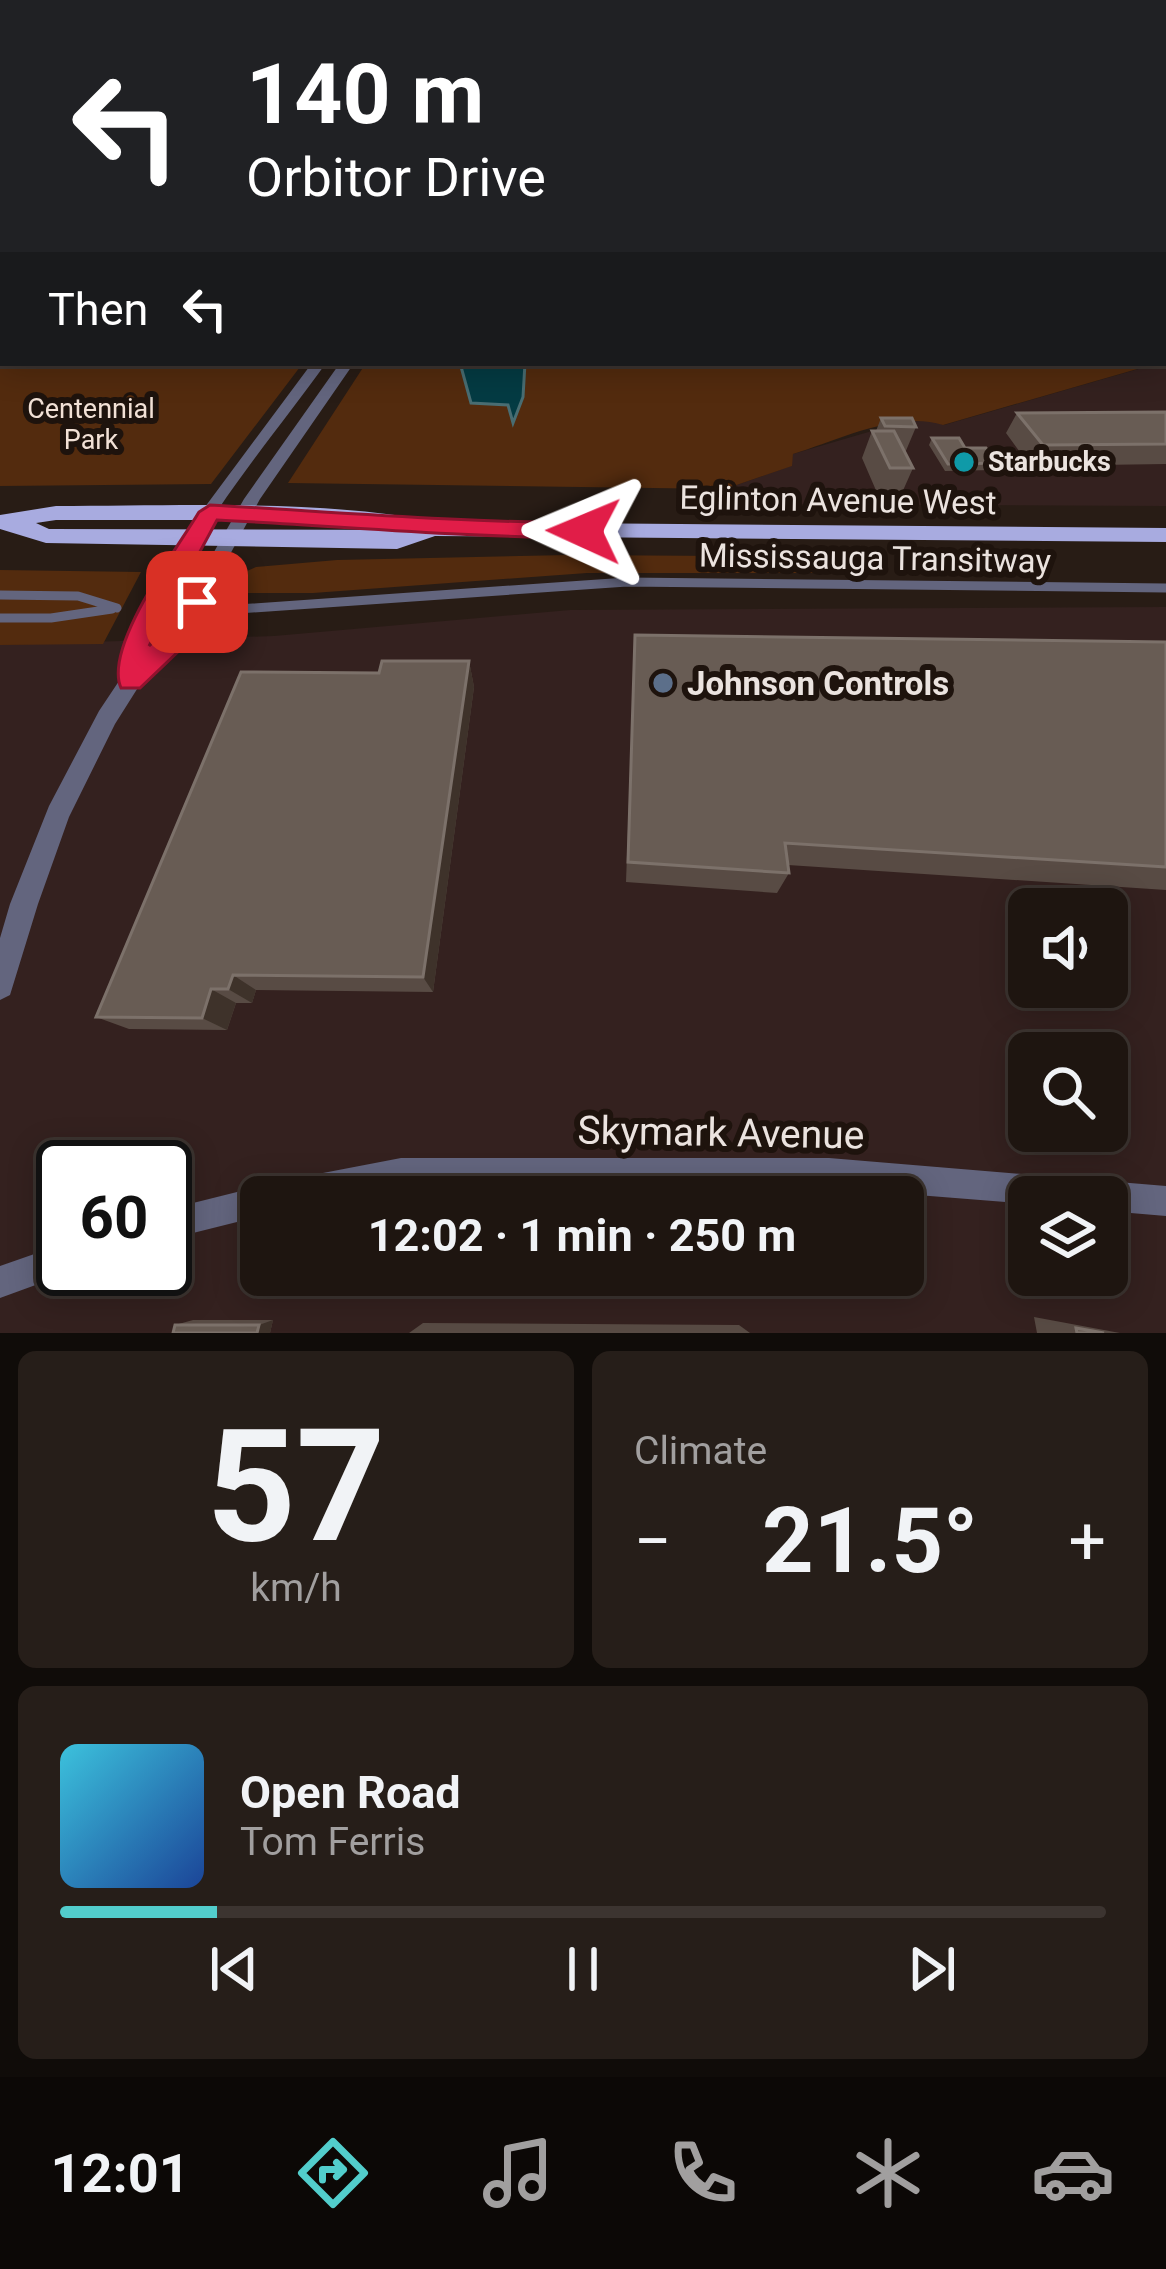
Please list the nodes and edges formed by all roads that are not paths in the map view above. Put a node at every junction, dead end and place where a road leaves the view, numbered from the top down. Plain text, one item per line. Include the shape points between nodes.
1 (317, 366) edge
2 (345, 366) edge
3 (7, 522) edge
4 (202, 526) junction
5 (239, 526) junction
6 (1166, 536) edge
7 (1166, 588) edge
8 (0, 595) edge
9 (224, 610) dead end
10 (0, 618) edge
11 (130, 680) junction
12 (0, 986) edge
13 (386, 1176) edge
14 (881, 1176) edge
15 (924, 1180) edge
16 (1166, 1201) edge
17 (240, 1206) edge
18 (192, 1218) edge
19 (36, 1269) edge
20 (0, 1282) edge

1 - 4 street
2 - 5 street
3 - 4 main road, Eglinton Avenue West via 46,536
4 - 5 main road, Eglinton Avenue West
4 - 11 street via 137,638
5 - 6 main road, Eglinton Avenue West via 397,541 437,529
5 - 11 street via 175,638
7 - 9 lane, Mississauga Transitway via 627,582
8 - 10 lane via 78,596 118,608
11 - 12 street via 58,814
13 - 14 street, Skymark Avenue
15 - 16 street, Skymark Avenue
17 - 18 street
19 - 20 street

